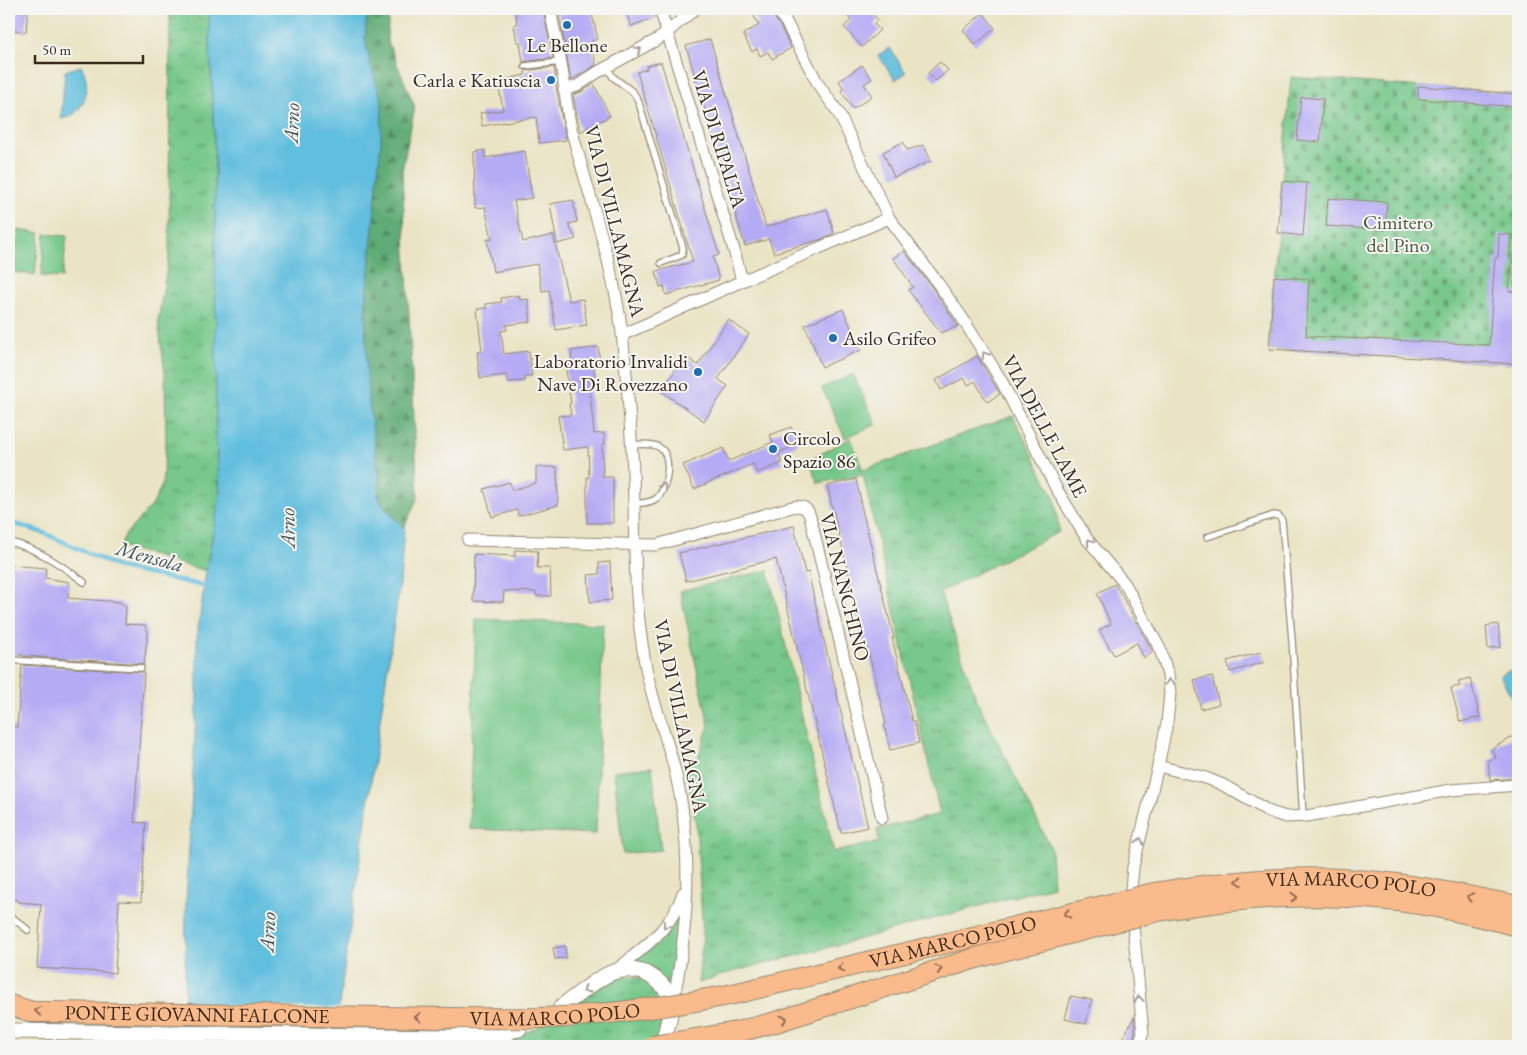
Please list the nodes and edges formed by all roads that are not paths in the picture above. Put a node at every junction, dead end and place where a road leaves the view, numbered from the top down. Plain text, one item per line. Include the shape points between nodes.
1 (550, 9) edge
2 (660, 9) edge
3 (695, 9) edge
4 (777, 9) edge
5 (667, 32) junction
6 (561, 62) junction
7 (525, 66) dead end
8 (607, 67) junction
9 (564, 90) junction
10 (889, 218) junction
11 (661, 263) dead end
12 (742, 281) junction
13 (622, 335) junction
14 (631, 444) junction
15 (634, 504) junction
16 (1207, 537) dead end
17 (468, 540) dead end
18 (9, 542) edge
19 (634, 544) junction
20 (84, 582) dead end
21 (9, 660) edge
22 (141, 668) dead end
23 (1158, 766) junction
24 (1518, 785) edge
25 (1303, 816) junction
26 (882, 818) dead end
27 (686, 846) junction
28 (1131, 889) dead end
29 (1156, 902) junction
30 (1518, 906) edge
31 (9, 915) edge
32 (1122, 916) junction
33 (1518, 926) edge
34 (28, 930) dead end
35 (615, 971) junction
36 (672, 998) joint
37 (9, 1005) edge
38 (561, 1007) dead end
39 (386, 1017) joint
40 (665, 1027) edge
41 (519, 1029) dead end
42 (9, 1031) edge
43 (450, 1038) junction
44 (512, 1046) edge
45 (1138, 1046) edge

1 - 6 street, VIA DI VILLAMAGNA
2 - 5 street, VIA DI RIPALTA
3 - 5 street
4 - 10 street, VIA DELLE LAME via 818,84 838,112
8 -> 5 street
5 - 12 street, VIA DI RIPALTA
6 - 7 lane
6 - 9 street, VIA DI VILLAMAGNA
8 - 9 street via 577,86
8 - 11 lane via 612,77 633,92 638,100 683,248 682,255
9 - 13 street, VIA DI VILLAMAGNA via 614,285
10 - 12 street
23 -> 10 street, VIA DELLE LAME via 1170,693 1160,649 1125,584 1092,546 1056,488 1001,380 966,324
12 - 13 street
13 - 14 street, VIA DI VILLAMAGNA
14 - 15 street, VIA DI VILLAMAGNA
15 -> 14 lane via 649,502 659,495 668,464 666,455 658,447
15 - 19 street, VIA DI VILLAMAGNA
16 - 25 lane via 1274,515 1282,521
17 - 19 street, VIA NANCHINO
18 - 20 lane via 40,553
19 - 26 street, VIA NANCHINO via 656,545 798,506 808,511
19 - 27 street, VIA DI VILLAMAGNA via 643,652 680,793
21 - 22 lane
23 - 25 street via 1224,785 1270,812 1286,817
28 -> 23 street, VIA DELLE LAME via 1133,867
24 - 25 street via 1451,790
27 -> 35 street, VIA DI VILLAMAGNA via 683,890 674,914 656,937
27 - 36 street, VIA DI VILLAMAGNA via 682,954
30 -> 29 highway, VIA MARCO POLO via 1411,886 1316,878 1224,882
29 - 32 highway, VIA MARCO POLO, bridge
29 -> 33 highway, VIA MARCO POLO via 1350,896 1463,912
31 - 34 lane
32 -> 39 highway, VIA MARCO POLO, bridge via 672,1006 588,1016 517,1019
40 -> 32 highway, VIA MARCO POLO, bridge via 737,1032
45 -> 32 street via 1143,1034
35 - 36 street via 647,974 661,983
35 -> 38 street
39 -> 37 highway, PONTE GIOVANNI FALCONE via 33,1012
41 - 43 street
42 - 43 street
43 - 44 street

